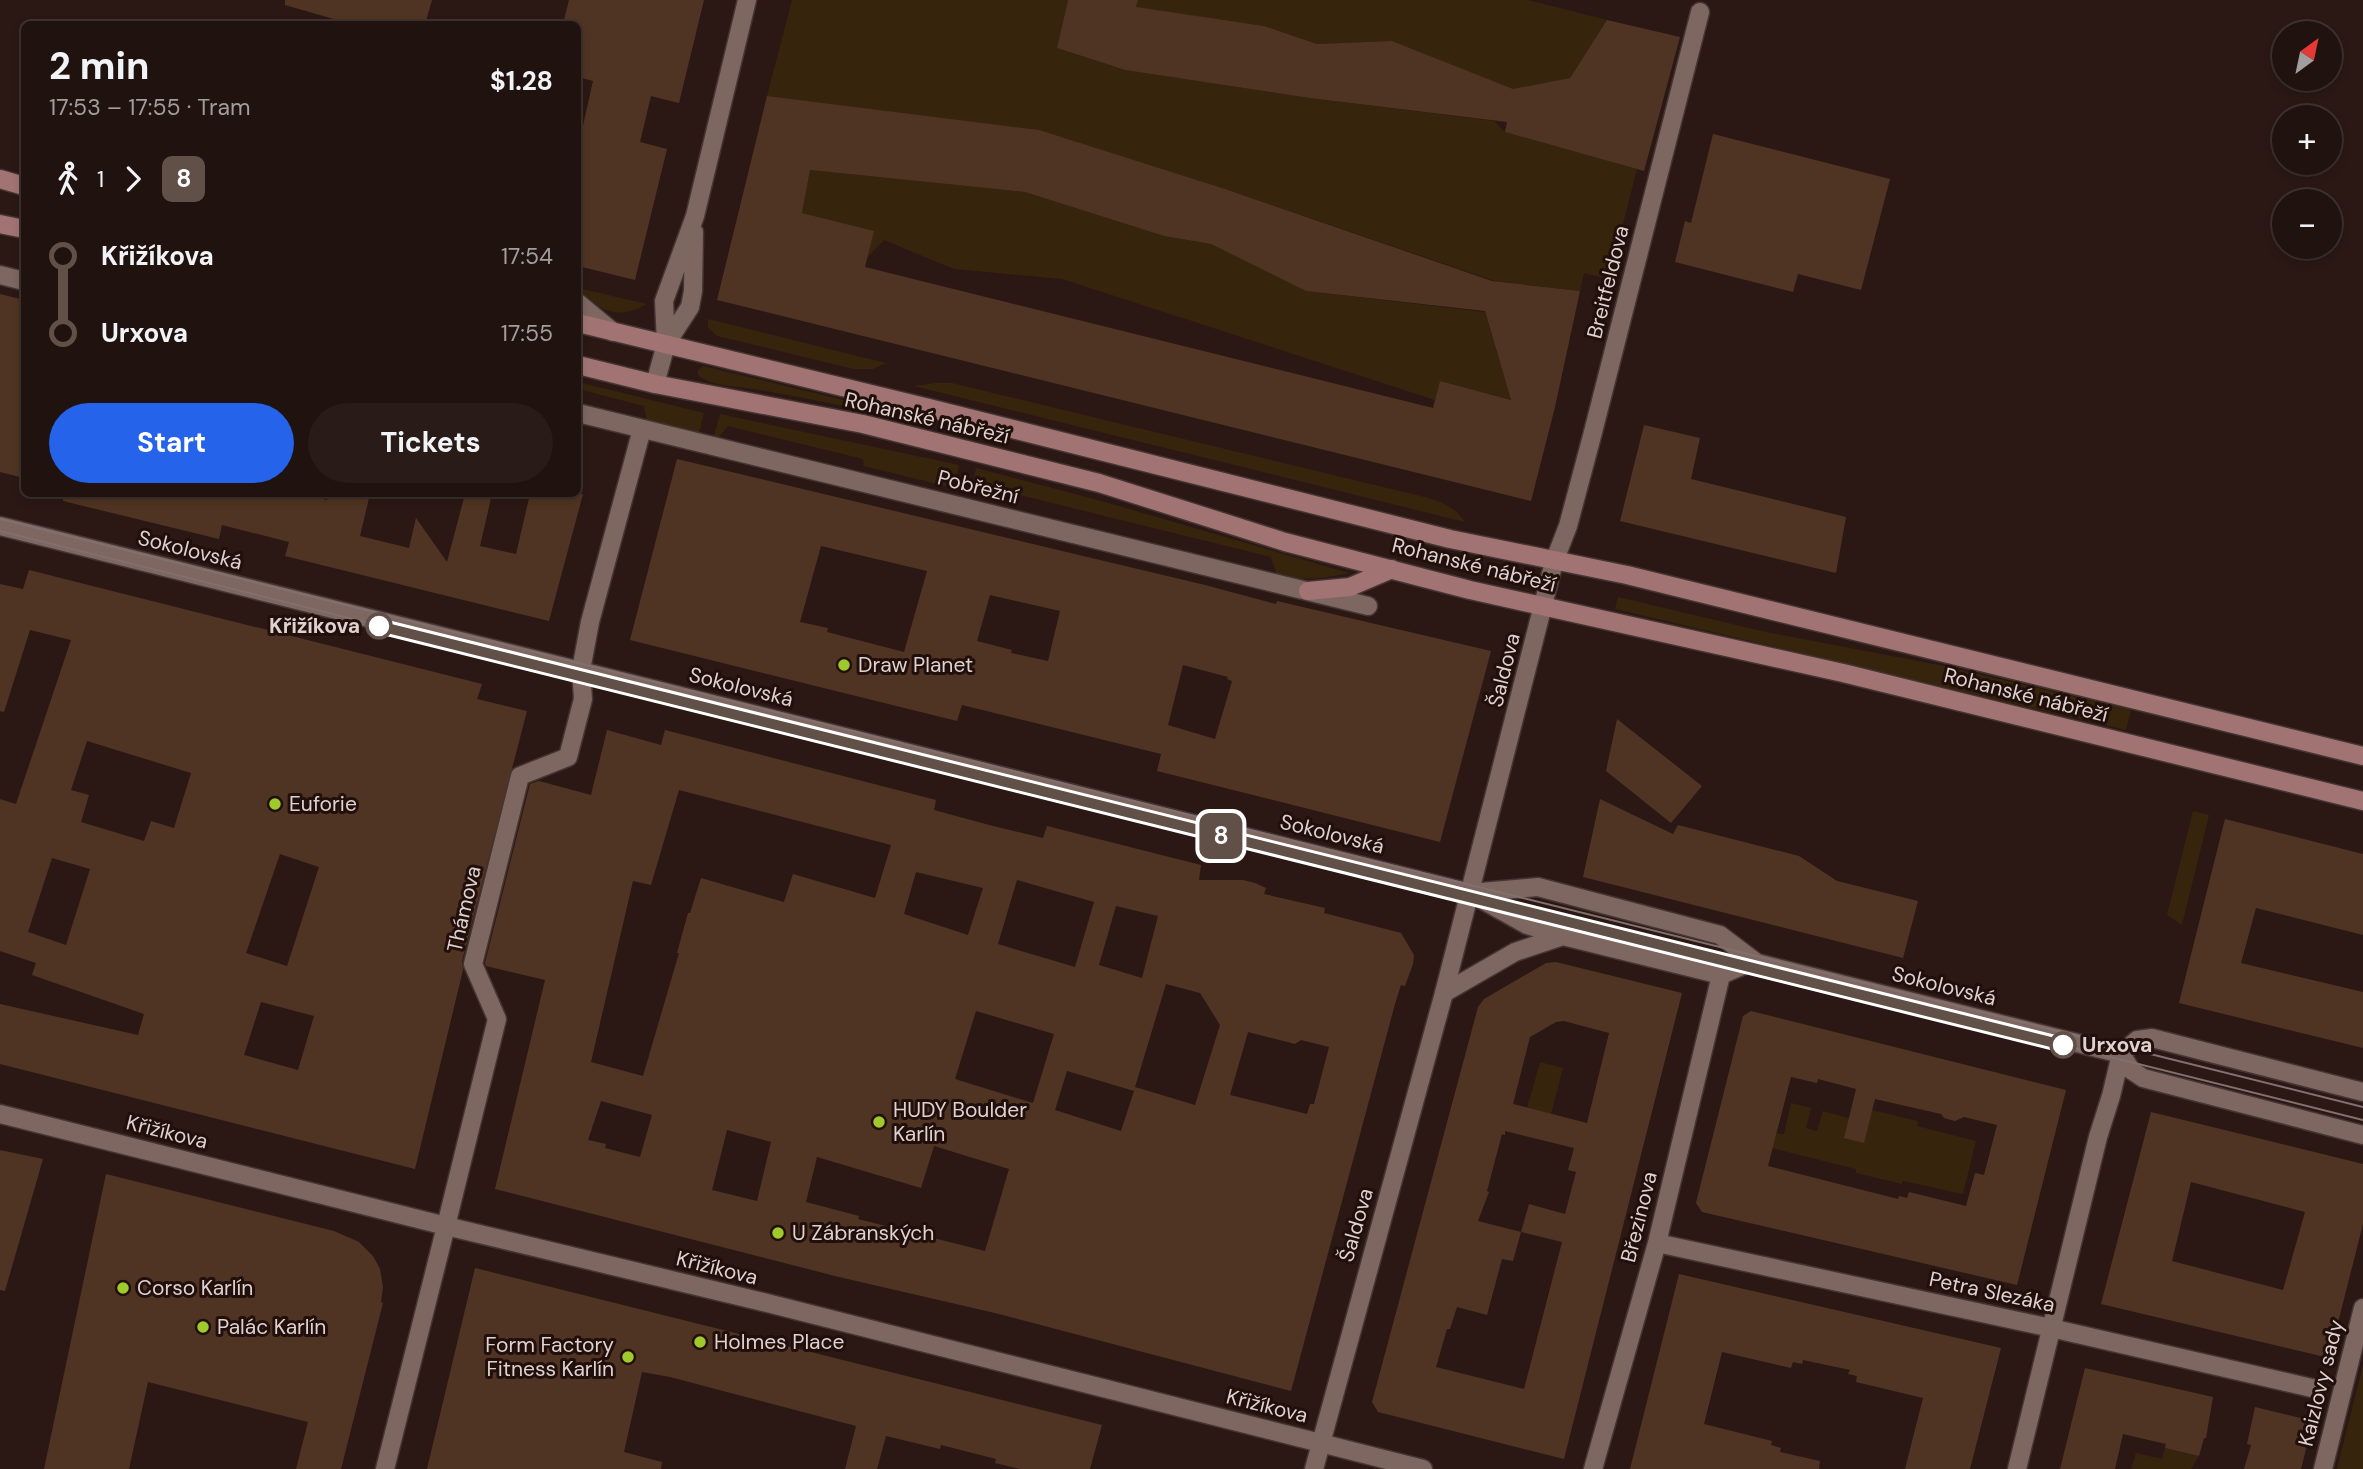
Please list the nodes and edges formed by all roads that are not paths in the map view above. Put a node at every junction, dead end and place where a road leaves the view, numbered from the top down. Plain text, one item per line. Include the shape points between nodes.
1 (747, 0) edge
2 (1700, 12) dead end
3 (0, 179) edge
4 (21, 185) edge
5 (695, 216) junction
6 (0, 224) edge
7 (21, 228) edge
8 (0, 275) edge
9 (21, 280) edge
10 (581, 305) edge
11 (581, 324) edge
12 (613, 332) junction
13 (666, 344) junction
14 (581, 366) edge
15 (655, 384) junction
16 (581, 414) edge
17 (642, 429) junction
18 (0, 526) edge
19 (1554, 562) junction
20 (1392, 569) junction
21 (1308, 591) junction
22 (1368, 606) dead end
23 (1544, 606) junction
24 (581, 670) junction
25 (2363, 756) edge
26 (2363, 801) edge
27 (1470, 892) junction
28 (1563, 936) junction
29 (1757, 963) junction
30 (1721, 975) junction
31 (1444, 993) junction
32 (2121, 1054) junction
33 (2363, 1092) edge
34 (0, 1114) edge
35 (2363, 1135) edge
36 (446, 1226) junction
37 (1657, 1243) junction
38 (2363, 1308) edge
39 (2050, 1328) junction
40 (2316, 1389) dead end
41 (1320, 1443) junction
42 (385, 1469) edge
43 (1314, 1469) edge
44 (1423, 1469) edge
45 (1594, 1469) edge
46 (2017, 1469) edge
47 (2323, 1469) edge

1 - 5 street
2 - 19 street, Breitfeldova via 1592,436
3 - 4 main road
5 - 13 street via 664,300
5 - 13 street via 690,307
6 - 7 main road
8 - 9 street
10 - 12 street, Rohanské nábřeží
11 - 12 main road, Rohanské nábřeží
12 - 13 main road, Rohanské nábřeží
13 - 15 street
13 - 19 main road, Rohanské nábřeží
14 - 15 main road, Rohanské nábřeží
15 - 20 main road, Rohanské nábřeží via 863,424 1086,480 1285,542
16 - 17 street, Pobřežní
17 - 21 street, Pobřežní
17 - 24 street, Thámova
18 - 24 street, Sokolovská
19 - 23 street, Šaldova
19 - 25 main road, Rohanské nábřeží via 1627,575
20 - 21 main road via 1350,587
20 - 23 main road, Rohanské nábřeží
21 - 22 street, Pobřežní
23 - 26 main road, Rohanské nábřeží via 1843,673
23 - 27 street, Šaldova
24 - 27 street, Sokolovská
24 - 36 street, Thámova via 583,699 568,757 520,776 476,950 473,964 497,1018
27 - 28 street, Sokolovská via 1527,925
27 - 29 street, Sokolovská via 1538,887 1720,935
27 - 31 street, Šaldova
28 - 30 street, Sokolovská
28 - 31 street via 1515,952
29 - 30 street
29 - 32 street, Sokolovská
30 - 37 street, Březinova
31 - 41 street, Šaldova
32 - 33 street via 2137,1040 2152,1038
32 - 35 street via 2143,1078
32 - 39 street
34 - 36 street, Křižíkova
36 - 41 street, Křižíkova
36 - 42 street, Thámova
37 - 39 street, Petra Slezáka
37 - 45 street, Březinova
38 - 47 street, Kaizlovy sady
39 - 40 street, Petra Slezáka
39 - 46 street
41 - 43 street, Šaldova
41 - 44 street, Křižíkova

